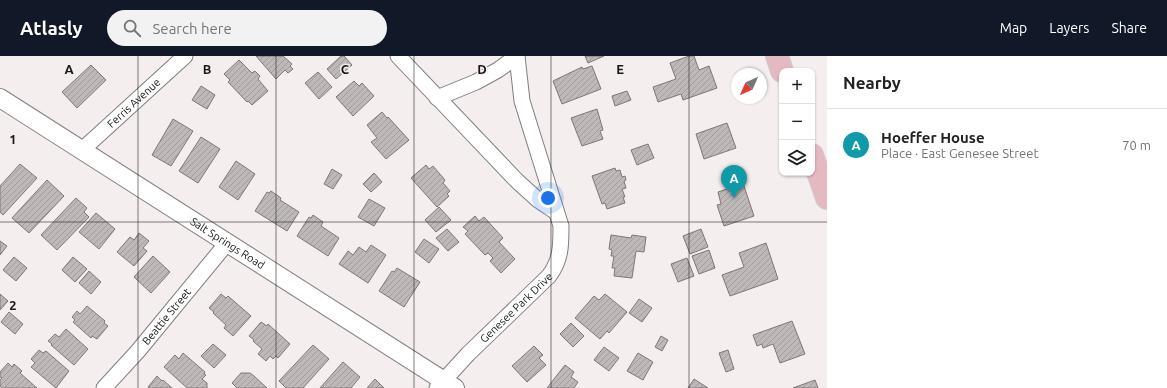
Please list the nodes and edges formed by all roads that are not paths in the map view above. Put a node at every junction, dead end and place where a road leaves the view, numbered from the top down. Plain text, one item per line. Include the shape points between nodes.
1 (185, 56) edge
2 (398, 56) edge
3 (517, 56) edge
4 (777, 56) edge
5 (781, 68) edge
6 (0, 98) edge
7 (438, 98) junction
8 (82, 150) junction
9 (815, 164) edge
10 (827, 198) edge
11 (556, 212) junction
12 (227, 243) junction
13 (445, 386) edge
14 (104, 388) edge

1 - 8 street, Ferris Avenue
2 - 7 street
3 - 7 street, Genesee Park Drive via 476,82
3 - 11 street, Genesee Park Drive via 522,101
4 - 5 main road
6 - 8 street, Salt Springs Road
7 - 11 street via 516,180
8 - 12 street, Salt Springs Road
9 - 10 main road
11 - 13 street, Genesee Park Drive via 561,226 561,247 555,267 468,354
12 - 13 street, Salt Springs Road
12 - 14 street, Beattie Street

